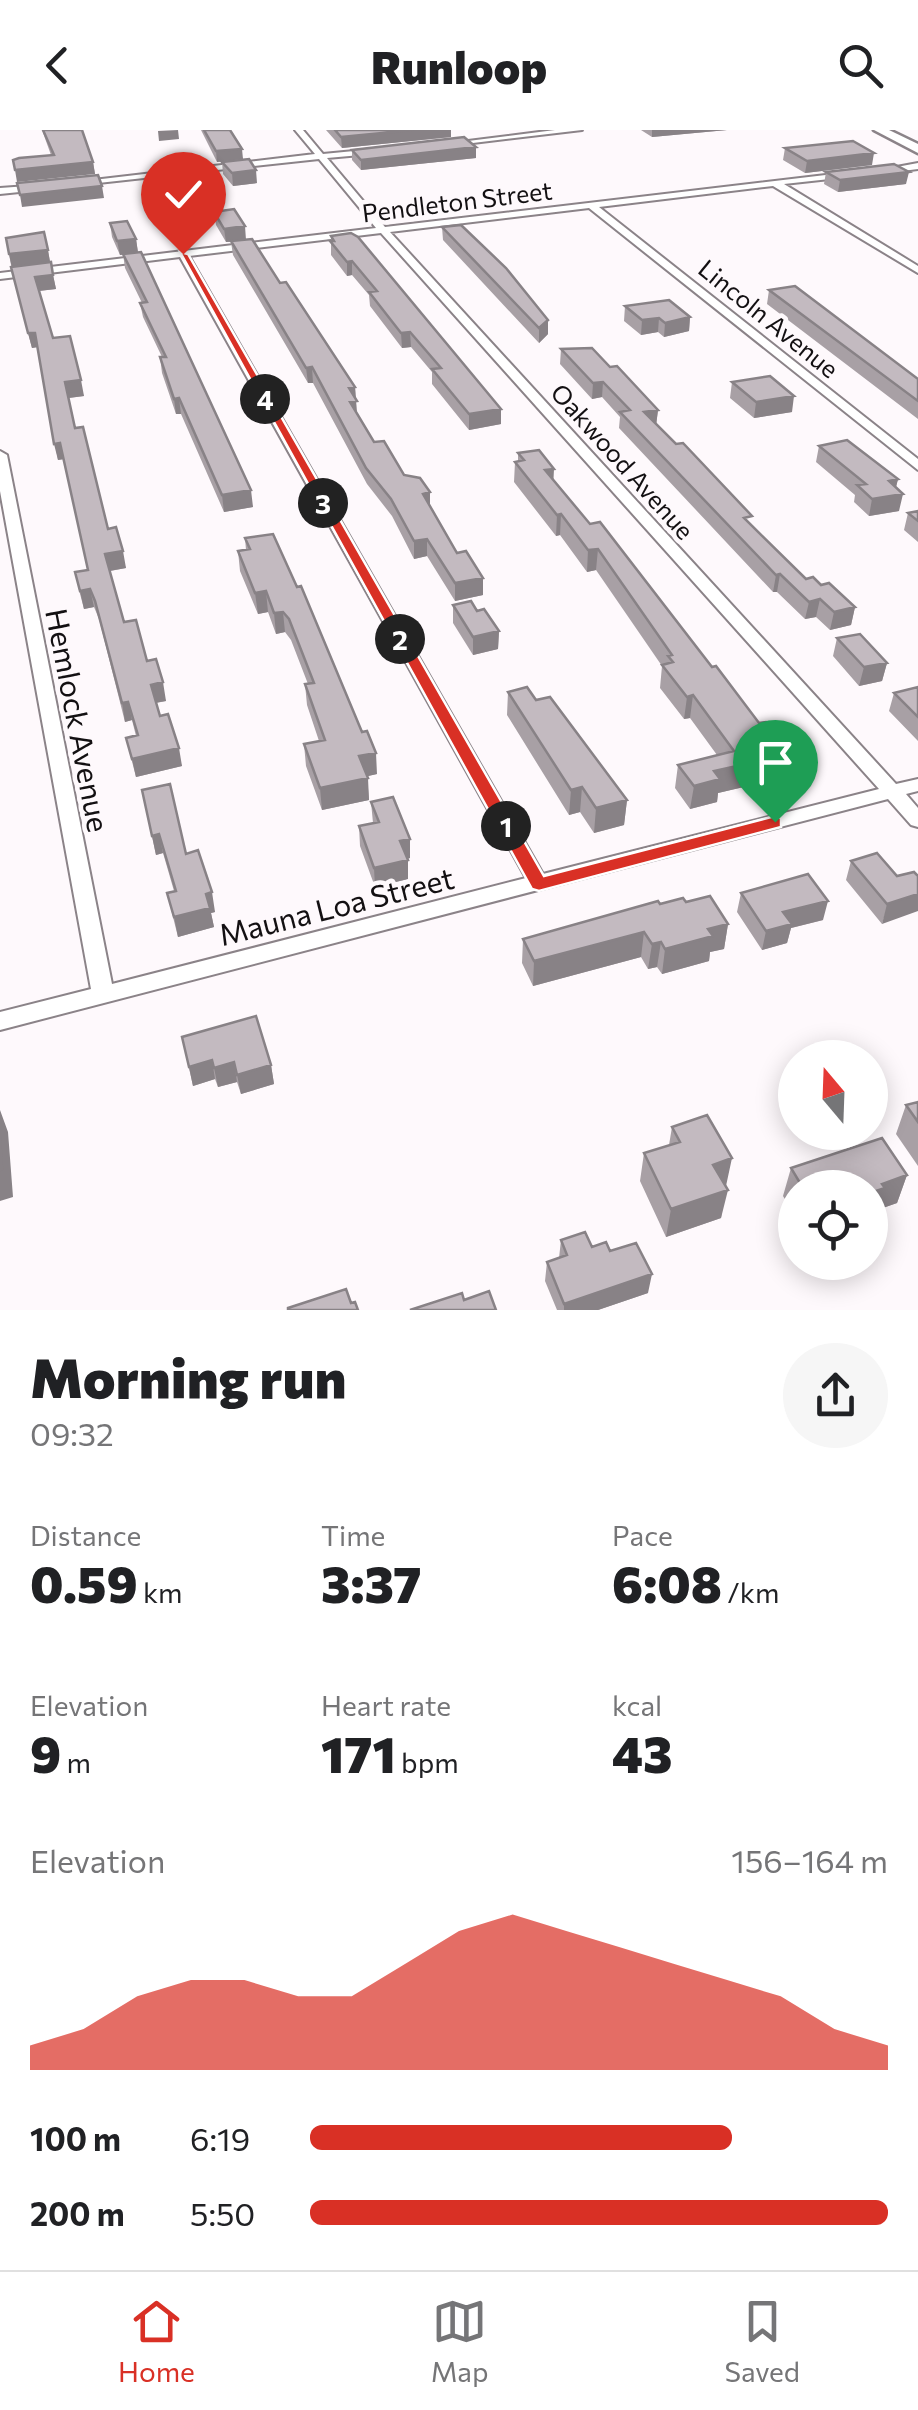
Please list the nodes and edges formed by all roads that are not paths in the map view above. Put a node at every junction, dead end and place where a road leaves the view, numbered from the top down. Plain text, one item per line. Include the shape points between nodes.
1 (299, 130) edge
2 (578, 130) edge
3 (880, 130) edge
4 (444, 144) edge
5 (918, 149) edge
6 (387, 150) edge
7 (322, 157) junction
8 (918, 166) edge
9 (776, 183) junction
10 (0, 191) edge
11 (591, 205) junction
12 (383, 230) junction
13 (183, 254) junction
14 (918, 270) edge
15 (0, 276) edge
16 (0, 456) edge
17 (918, 466) edge
18 (918, 785) edge
19 (893, 792) junction
20 (918, 820) edge
21 (539, 884) junction
22 (103, 995) junction
23 (0, 1021) edge

1 - 7 street, Oakwood Avenue
2 - 4 street
3 - 5 street
6 - 7 street
7 - 10 street
7 - 12 street, Oakwood Avenue
8 - 9 street, Pendleton Street
9 - 11 street, Pendleton Street
9 - 14 street
11 - 12 street, Pendleton Street
11 - 17 street, Lincoln Avenue
12 - 13 street, Pendleton Street
12 - 19 street, Oakwood Avenue
13 - 15 street, Pendleton Street
13 - 21 street
16 - 22 street, Hemlock Avenue
18 - 19 street, Mauna Loa Street
19 - 20 street, Oakwood Avenue
19 - 21 street, Mauna Loa Street
21 - 22 street, Mauna Loa Street
22 - 23 street, Mauna Loa Street

